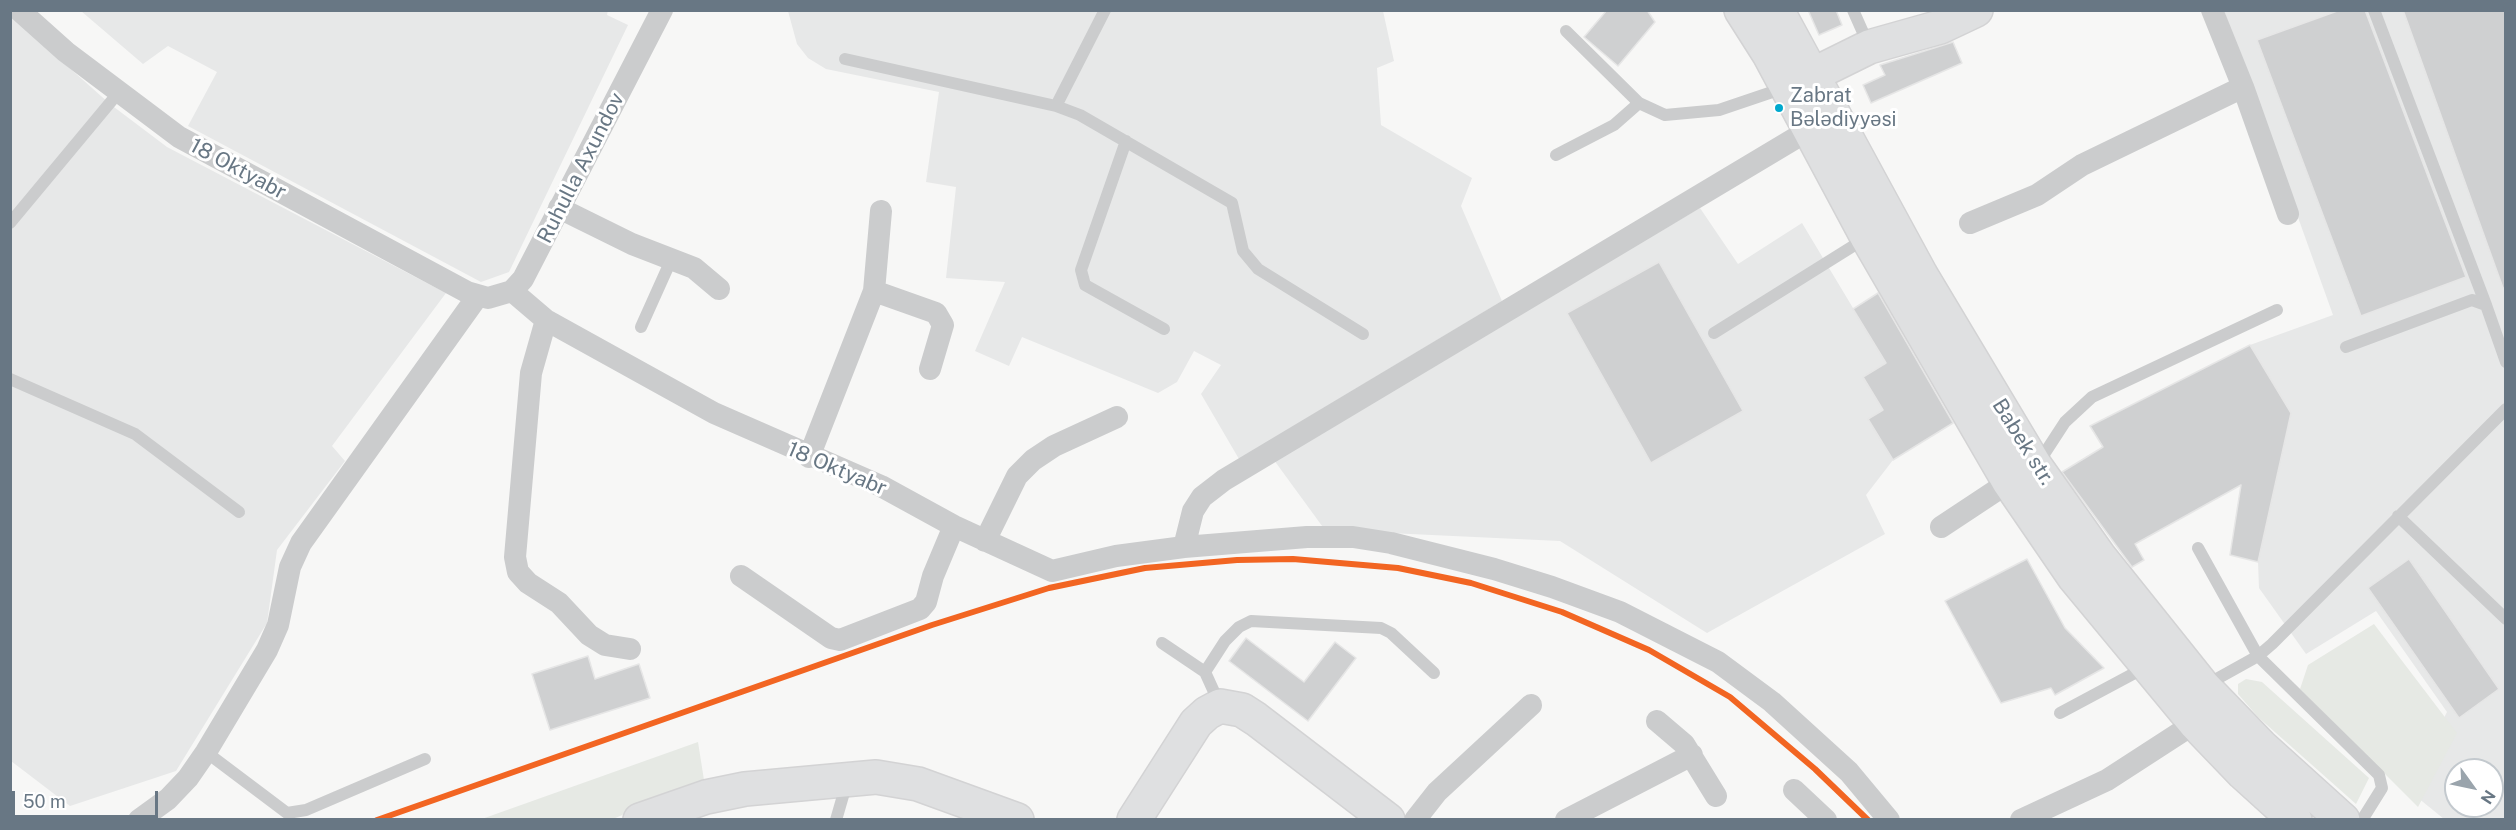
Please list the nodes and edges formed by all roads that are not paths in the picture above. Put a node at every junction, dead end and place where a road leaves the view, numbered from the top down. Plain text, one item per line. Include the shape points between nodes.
1 (19, 10) edge
2 (662, 10) edge
3 (1105, 10) edge
4 (1742, 10) edge
5 (1777, 10) edge
6 (1852, 10) edge
7 (1976, 10) edge
8 (2212, 10) edge
9 (2374, 10) edge
10 (1566, 31) dead end
11 (1869, 48) junction
12 (845, 58) dead end
13 (1801, 80) junction
14 (2243, 87) junction
15 (118, 92) junction
16 (1639, 102) junction
17 (1056, 106) junction
18 (1809, 130) junction
19 (1126, 141) junction
20 (1556, 155) dead end
21 (559, 208) junction
22 (881, 211) dead end
23 (2288, 214) dead end
24 (10, 223) edge
25 (1970, 223) dead end
26 (1867, 237) junction
27 (672, 258) junction
28 (719, 289) dead end
29 (512, 291) junction
30 (874, 291) junction
31 (477, 297) junction
32 (2486, 306) junction
33 (2277, 310) dead end
34 (546, 320) junction
35 (641, 327) dead end
36 (1164, 329) dead end
37 (1714, 333) dead end
38 (1363, 334) dead end
39 (2346, 346) dead end
40 (2505, 362) edge
41 (930, 369) dead end
42 (10, 379) edge
43 (2505, 409) edge
44 (1117, 417) dead end
45 (809, 457) junction
46 (2023, 475) junction
47 (239, 512) dead end
48 (2398, 516) junction
49 (954, 526) junction
50 (1941, 527) dead end
51 (985, 541) junction
52 (1184, 547) junction
53 (2198, 548) dead end
54 (741, 576) dead end
55 (2505, 619) edge
56 (1162, 643) dead end
57 (630, 649) dead end
58 (2258, 656) junction
59 (2147, 667) junction
60 (1205, 672) junction
61 (1434, 673) dead end
62 (2203, 686) junction
63 (1531, 705) dead end
64 (1220, 706) junction
65 (2060, 712) dead end
66 (1657, 721) dead end
67 (2195, 723) junction
68 (206, 753) junction
69 (1692, 755) junction
70 (424, 759) dead end
71 (848, 778) junction
72 (1794, 790) dead end
73 (1716, 796) dead end
74 (706, 808) edge
75 (2048, 814) edge
76 (139, 819) edge
77 (640, 819) edge
78 (836, 819) edge
79 (1017, 819) edge
80 (1134, 819) edge
81 (1388, 819) edge
82 (1415, 819) edge
83 (1566, 819) edge
84 (1827, 819) edge
85 (1889, 819) edge
86 (2021, 819) edge
87 (2295, 819) edge
88 (2343, 819) edge
89 (2362, 819) edge

1 - 15 street, 18 Oktyabr
2 - 21 street, Ruhulla Axundov
3 - 17 lane
4 - 13 main road, Babek str.
5 - 13 main road, Babek str.
6 - 11 lane
7 - 11 main road via 1940,27
8 - 14 street
9 - 32 lane
10 - 16 lane
11 - 13 main road
12 - 17 lane
13 - 16 lane via 1719,110 1689,115 1665,115
13 - 18 main road, Babek str.
13 - 46 main road, Babek str. via 1921,274
14 - 23 street
14 - 25 street via 2082,165 2037,195
15 - 24 lane
15 - 31 street, 18 Oktyabr via 179,137
16 - 20 lane via 1614,125
17 - 19 lane
18 - 26 main road, Babek str.
18 - 52 street via 1224,480 1202,497 1193,512
19 - 36 lane via 1081,270 1085,285
19 - 38 lane via 1232,203 1243,251 1258,269
21 - 27 street via 632,244
21 - 29 street, Ruhulla Axundov via 531,266
22 - 30 street
26 - 37 lane
26 - 46 main road, Babek str.
27 - 28 street via 694,268
27 - 35 lane
29 - 31 street
29 - 34 street, 18 Oktyabr
30 - 41 street via 936,313 943,325
30 - 45 street
31 - 68 street via 301,543 290,567 278,626
32 - 39 lane via 2472,300
32 - 40 lane
33 - 46 lane via 2092,397 2065,422
34 - 45 street, 18 Oktyabr via 714,414
34 - 57 street via 531,373 515,557 518,572 568,611 589,635 605,645
42 - 47 lane via 135,435
43 - 48 lane
44 - 51 street via 1054,446 1034,460 1017,476
45 - 49 street, 18 Oktyabr via 881,486
46 - 50 street
46 - 59 main road, Babek str. via 2074,578
46 - 62 main road, Babek str. via 2113,574
48 - 55 lane
48 - 58 lane
49 - 51 street, 18 Oktyabr
49 - 54 street via 933,576 927,603 840,640 831,638
51 - 52 street, 18 Oktyabr via 1052,571 1116,556
52 - 85 street, 18 Oktyabr via 1307,537 1363,539 1494,569 1620,612 1718,662 1772,702 1849,772
53 - 58 lane
56 - 60 lane
58 - 62 lane
58 - 89 lane via 2379,775 2382,788
59 - 65 lane
59 - 67 main road, Babek str.
60 - 61 lane via 1239,627 1262,620 1381,628
60 - 64 lane
62 - 88 main road, Babek str. via 2261,746
63 - 82 street via 1437,792
64 - 80 main road via 1196,723
64 - 81 main road via 1242,710 1256,719
66 - 69 street
67 - 75 street
67 - 87 main road, Babek str.
68 - 70 lane via 287,813 306,810
68 - 76 street via 168,799
69 - 73 street
69 - 83 street
71 - 74 main road via 745,789
71 - 78 lane
71 - 79 main road via 899,779
72 - 84 street
74 - 77 main road
75 - 86 street

